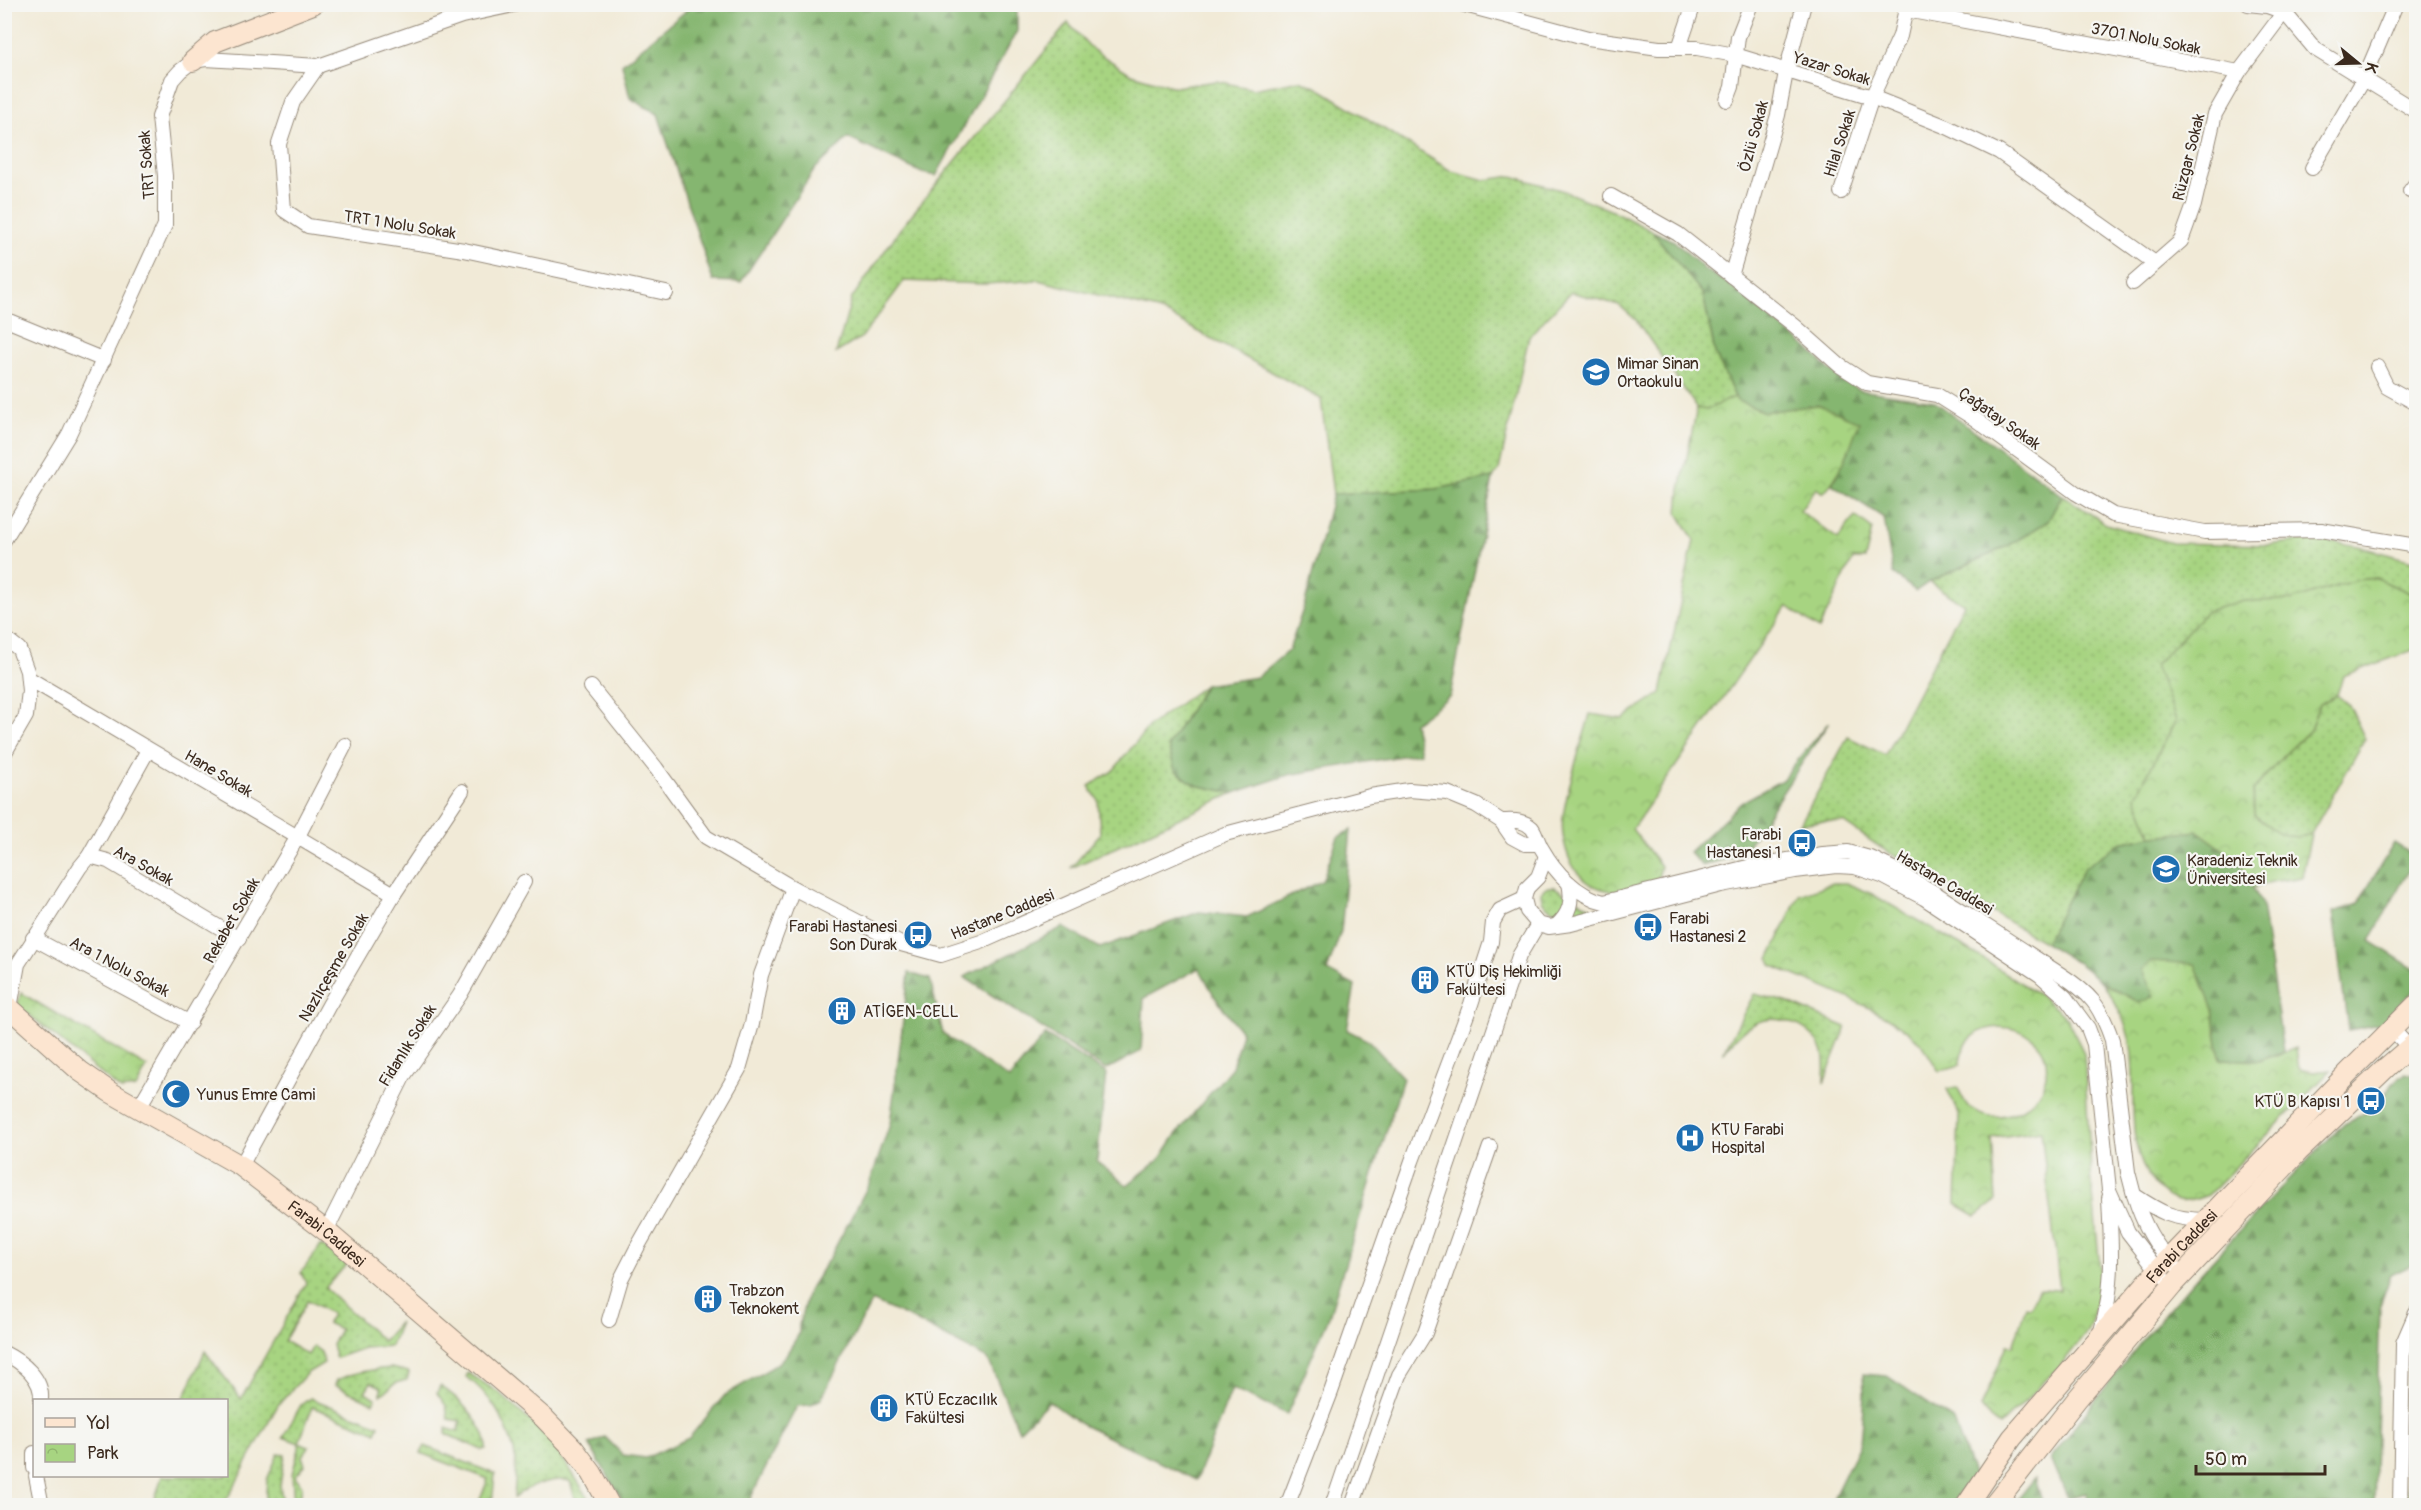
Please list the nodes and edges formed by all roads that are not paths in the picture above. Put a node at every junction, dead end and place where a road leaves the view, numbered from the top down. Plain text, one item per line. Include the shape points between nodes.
1 (314, 4) edge
2 (518, 4) edge
3 (1461, 4) edge
4 (1694, 4) edge
5 (1750, 4) edge
6 (1804, 4) edge
7 (2248, 4) edge
8 (2396, 4) edge
9 (1907, 7) edge
10 (2289, 8) edge
11 (1679, 48) junction
12 (1735, 55) junction
13 (193, 62) junction
14 (318, 66) junction
15 (1786, 72) junction
16 (2239, 72) junction
17 (2364, 79) junction
18 (1872, 97) junction
19 (1727, 100) dead end
20 (2416, 111) edge
21 (2312, 168) dead end
22 (1841, 192) dead end
23 (1611, 196) dead end
24 (2155, 263) junction
25 (1731, 276) junction
26 (2133, 282) dead end
27 (666, 293) dead end
28 (4, 319) edge
29 (104, 360) junction
30 (2377, 367) dead end
31 (2416, 403) edge
32 (4, 540) edge
33 (2416, 546) edge
34 (4, 637) edge
35 (28, 678) junction
36 (591, 687) dead end
37 (345, 745) dead end
38 (148, 750) junction
39 (4, 754) edge
40 (462, 791) dead end
41 (297, 838) junction
42 (1542, 850) junction
43 (89, 856) junction
44 (1538, 877) junction
45 (1565, 879) junction
46 (524, 882) dead end
47 (793, 888) junction
48 (394, 894) junction
49 (1524, 899) junction
50 (1538, 924) junction
51 (1556, 926) junction
52 (33, 938) junction
53 (239, 939) junction
54 (7, 1005) edge
55 (2416, 1007) edge
56 (190, 1023) junction
57 (2393, 1030) junction
58 (2414, 1049) edge
59 (139, 1107) junction
60 (1490, 1147) dead end
61 (241, 1166) junction
62 (2109, 1190) junction
63 (2134, 1195) junction
64 (2204, 1220) junction
65 (326, 1230) junction
66 (2162, 1265) junction
67 (2178, 1280) junction
68 (2416, 1313) edge
69 (609, 1320) dead end
70 (2099, 1339) junction
71 (4, 1353) edge
72 (41, 1399) edge
73 (2012, 1438) junction
74 (2033, 1454) junction
75 (1992, 1466) junction
76 (36, 1477) edge
77 (2011, 1483) junction
78 (42, 1506) edge
79 (610, 1506) edge
80 (1287, 1506) edge
81 (1332, 1506) edge
82 (1352, 1506) edge
83 (1965, 1506) edge
84 (1993, 1506) edge
85 (2400, 1506) edge

1 - 13 street via 215,42
2 - 14 street via 462,16
3 - 11 street, Yazar Sokak via 1588,38
4 - 11 street
5 - 12 street
6 - 15 street, Özlü Sokak
7 - 10 street
8 - 17 street
9 - 16 street, 3701 Nolu Sokak
9 - 18 street, Hilal Sokak via 1900,36
10 - 16 street, Rüzgar Sokak
10 - 17 street via 2315,49
11 - 12 street, Yazar Sokak
12 - 15 street, Yazar Sokak
12 - 19 street
13 - 14 street via 206,59
13 - 29 street, TRT Sokak via 172,80 159,117 165,225
14 - 27 street, TRT 1 Nolu Sokak via 293,102 279,144 284,210 308,225 464,250
15 - 18 street, Yazar Sokak
15 - 25 street, Özlü Sokak via 1778,115
16 - 24 street, Rüzgar Sokak via 2215,114 2194,205 2181,241
17 - 20 street
17 - 21 street
18 - 22 street, Hilal Sokak
18 - 24 street, Yazar Sokak via 1999,152
23 - 25 street, Çağatay Sokak via 1678,234
24 - 26 street, Rüzgar Sokak
25 - 33 street, Çağatay Sokak via 1839,365 1867,383 1938,395 2113,515 2205,532 2320,530
28 - 29 street
29 - 32 street, TRT Sokak via 69,434
30 - 31 street via 2387,387
34 - 35 street via 19,649
35 - 38 street, Hane Sokak
35 - 39 street via 26,716
36 - 47 street, Hastane Caddesi via 706,837
37 - 41 street, Rekabet Sokak
38 - 41 street, Hane Sokak
38 - 43 street
40 - 48 street, Nazlıçeşme Sokak
41 - 48 street, Hane Sokak
41 - 53 street, Rekabet Sokak
42 - 44 street
42 - 45 street, Hastane Caddesi
42 - 47 street, Hastane Caddesi via 1512,837 1501,821 1476,804 1447,793 1409,790 1370,796 1225,834 981,942 941,955 902,944
43 - 52 street, Ara Sokak
43 - 53 street, Ara Sokak via 108,861
44 - 45 street via 1547,873
44 - 49 street via 1527,888
45 - 51 street via 1572,901
45 - 63 street, Hastane Caddesi via 1594,900 1604,902 1752,866 1823,854 1848,852 1897,871 2079,986 2095,1001 2112,1040
46 - 65 street, Fidanlık Sokak via 460,994 403,1077
47 - 69 street via 761,975 753,1024 739,1070 638,1246 621,1279
48 - 61 street, Nazlıçeşme Sokak
49 - 50 street via 1527,911
49 - 80 street via 1500,910 1493,922 1491,942 1471,1004
50 - 51 street, Hastane Caddesi
50 - 81 street via 1519,956
51 - 62 street, Hastane Caddesi via 1795,871 1856,867 1882,876 1923,898 2040,975 2078,1013 2094,1044
52 - 54 street, Ara Sokak via 18,964
52 - 56 street, Ara 1 Nolu Sokak
53 - 56 street, Rekabet Sokak
54 - 59 street, Farabi Caddesi via 80,1071
55 - 57 street, Farabi Caddesi
56 - 59 street, Rekabet Sokak
57 - 58 street
57 - 64 street, Farabi Caddesi
58 - 67 street, Farabi Caddesi via 2388,1066 2300,1150
59 - 61 street, Farabi Caddesi
60 - 82 street via 1425,1333 1399,1375
61 - 65 street, Farabi Caddesi
62 - 66 street, Hastane Caddesi via 2128,1232
62 - 70 street, Hastane Caddesi via 2112,1272 2109,1304
63 - 64 street via 2178,1219
63 - 66 street, Hastane Caddesi
64 - 66 street, Farabi Caddesi
65 - 79 street, Farabi Caddesi via 544,1418 592,1473
66 - 67 street, Hastane Caddesi
66 - 70 street, Farabi Caddesi
67 - 74 street, Farabi Caddesi
68 - 85 street via 2403,1343
70 - 73 street, Farabi Caddesi
71 - 72 street via 24,1364 42,1391
73 - 74 street
73 - 75 street, Farabi Caddesi
74 - 77 street, Farabi Caddesi
75 - 77 street
75 - 83 street, Farabi Caddesi
76 - 78 street
77 - 84 street, Farabi Caddesi

